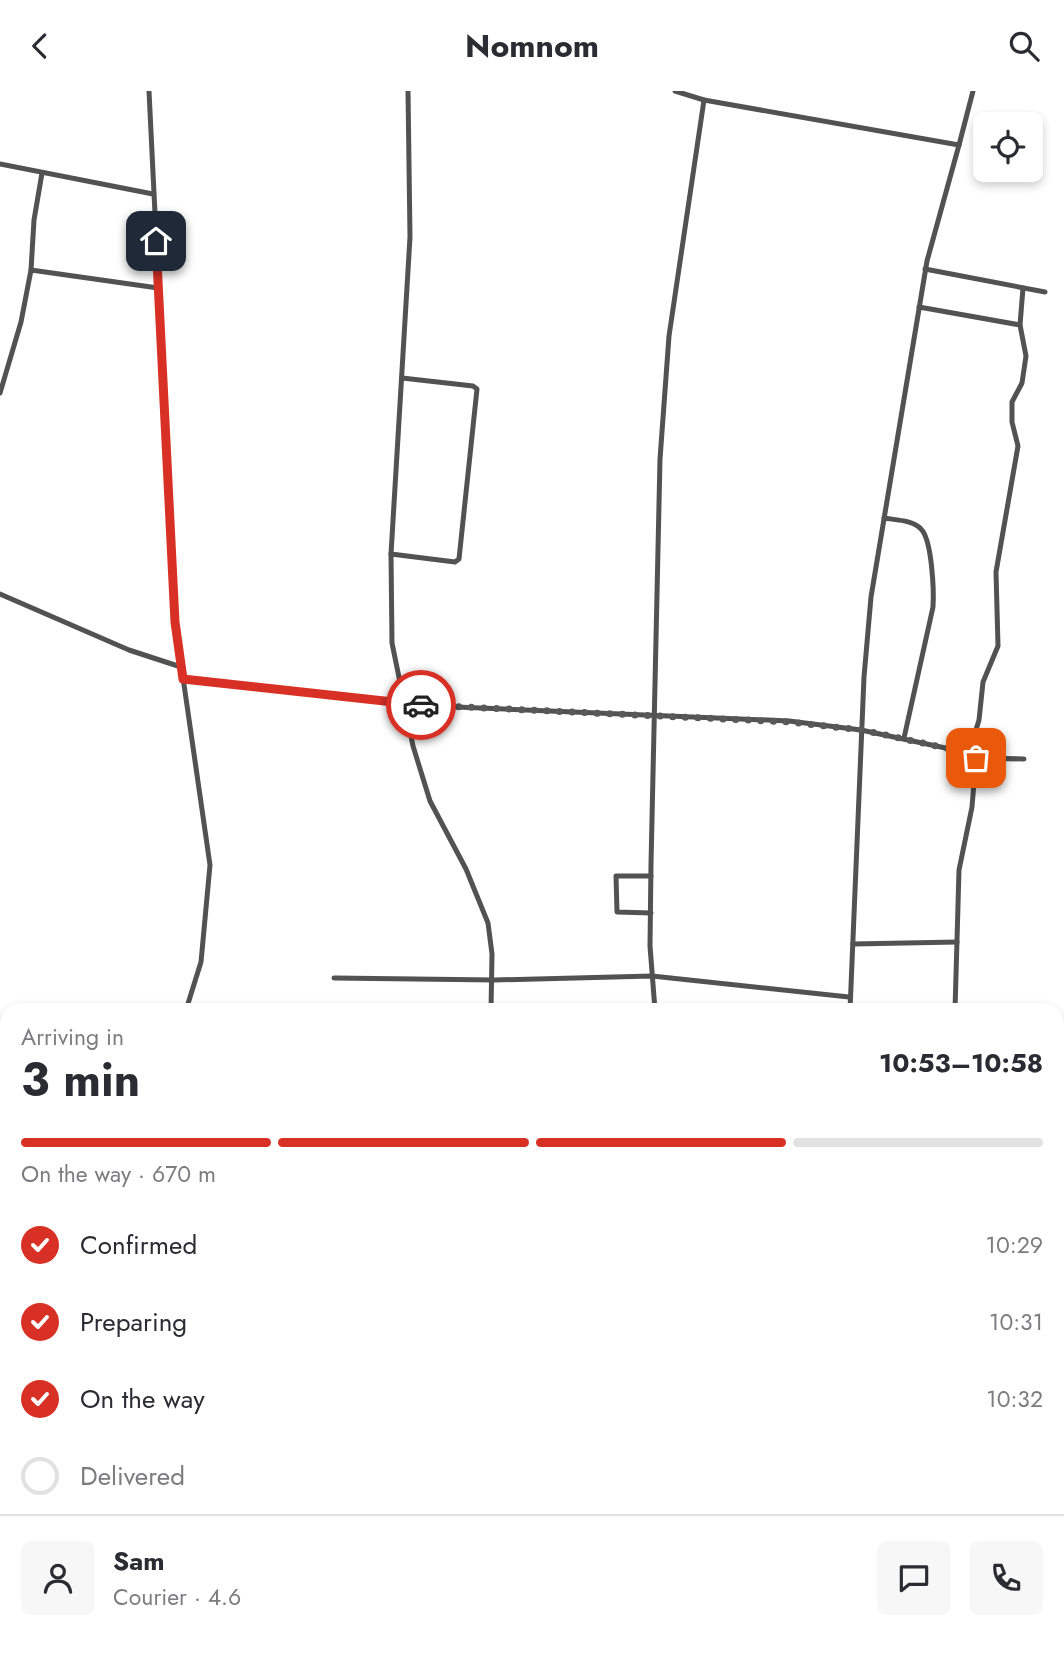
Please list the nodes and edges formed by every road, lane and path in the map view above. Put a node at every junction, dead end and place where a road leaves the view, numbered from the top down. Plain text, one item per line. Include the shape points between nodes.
1 (149, 91) edge
2 (408, 91) edge
3 (675, 91) edge
4 (973, 91) edge
5 (704, 100) junction
6 (959, 145) junction
7 (0, 164) edge
8 (42, 173) junction
9 (153, 194) junction
10 (925, 269) junction
11 (31, 270) junction
12 (158, 288) junction
13 (1023, 288) junction
14 (1045, 292) dead end
15 (919, 307) junction
16 (1020, 325) junction
17 (402, 378) junction
18 (0, 393) edge
19 (884, 517) junction
20 (391, 554) junction
21 (0, 594) edge
22 (181, 667) junction
23 (183, 679) junction
24 (405, 704) junction
25 (654, 717) junction
26 (862, 730) junction
27 (904, 738) junction
28 (969, 753) junction
29 (976, 758) junction
30 (1024, 759) dead end
31 (651, 876) junction
32 (650, 912) junction
33 (957, 942) junction
34 (853, 944) junction
35 (652, 976) junction
36 (334, 978) dead end
37 (493, 980) junction
38 (849, 997) junction
39 (188, 1003) edge
40 (491, 1003) edge
41 (654, 1003) edge
42 (849, 1003) edge
43 (955, 1003) edge

1 - 9 street
2 - 17 street via 410,237
3 - 5 street
4 - 6 street
5 - 6 street
5 - 25 street via 665,381 657,518
6 - 10 street
7 - 8 street
8 - 9 street
8 - 11 street
9 - 12 street
10 - 13 street
10 - 15 street
11 - 12 street
11 - 18 street
12 - 22 street
13 - 14 street
13 - 16 street
15 - 16 street
15 - 19 street
16 - 28 street via 1026,356 1022,383 1012,402 1018,446 996,572 999,642 982,682 979,720
17 - 20 street
17 - 20 street via 477,389 458,559
19 - 26 street via 867,637
19 - 27 street via 923,531 933,589
20 - 24 street via 392,643
21 - 22 street via 129,650
22 - 23 street
23 - 24 street
23 - 39 street via 210,866 200,969
24 - 25 street
24 - 37 street via 430,801 483,908
25 - 26 street
25 - 31 street
26 - 27 street
26 - 34 street
27 - 28 street
28 - 29 street
29 - 30 street
29 - 33 street via 972,807 960,860
31 - 32 street
31 - 32 street via 616,876 617,912
32 - 35 street
33 - 34 street
33 - 43 street
34 - 38 street
35 - 37 street
35 - 38 street
35 - 41 street
36 - 37 street
37 - 40 street
38 - 42 street

